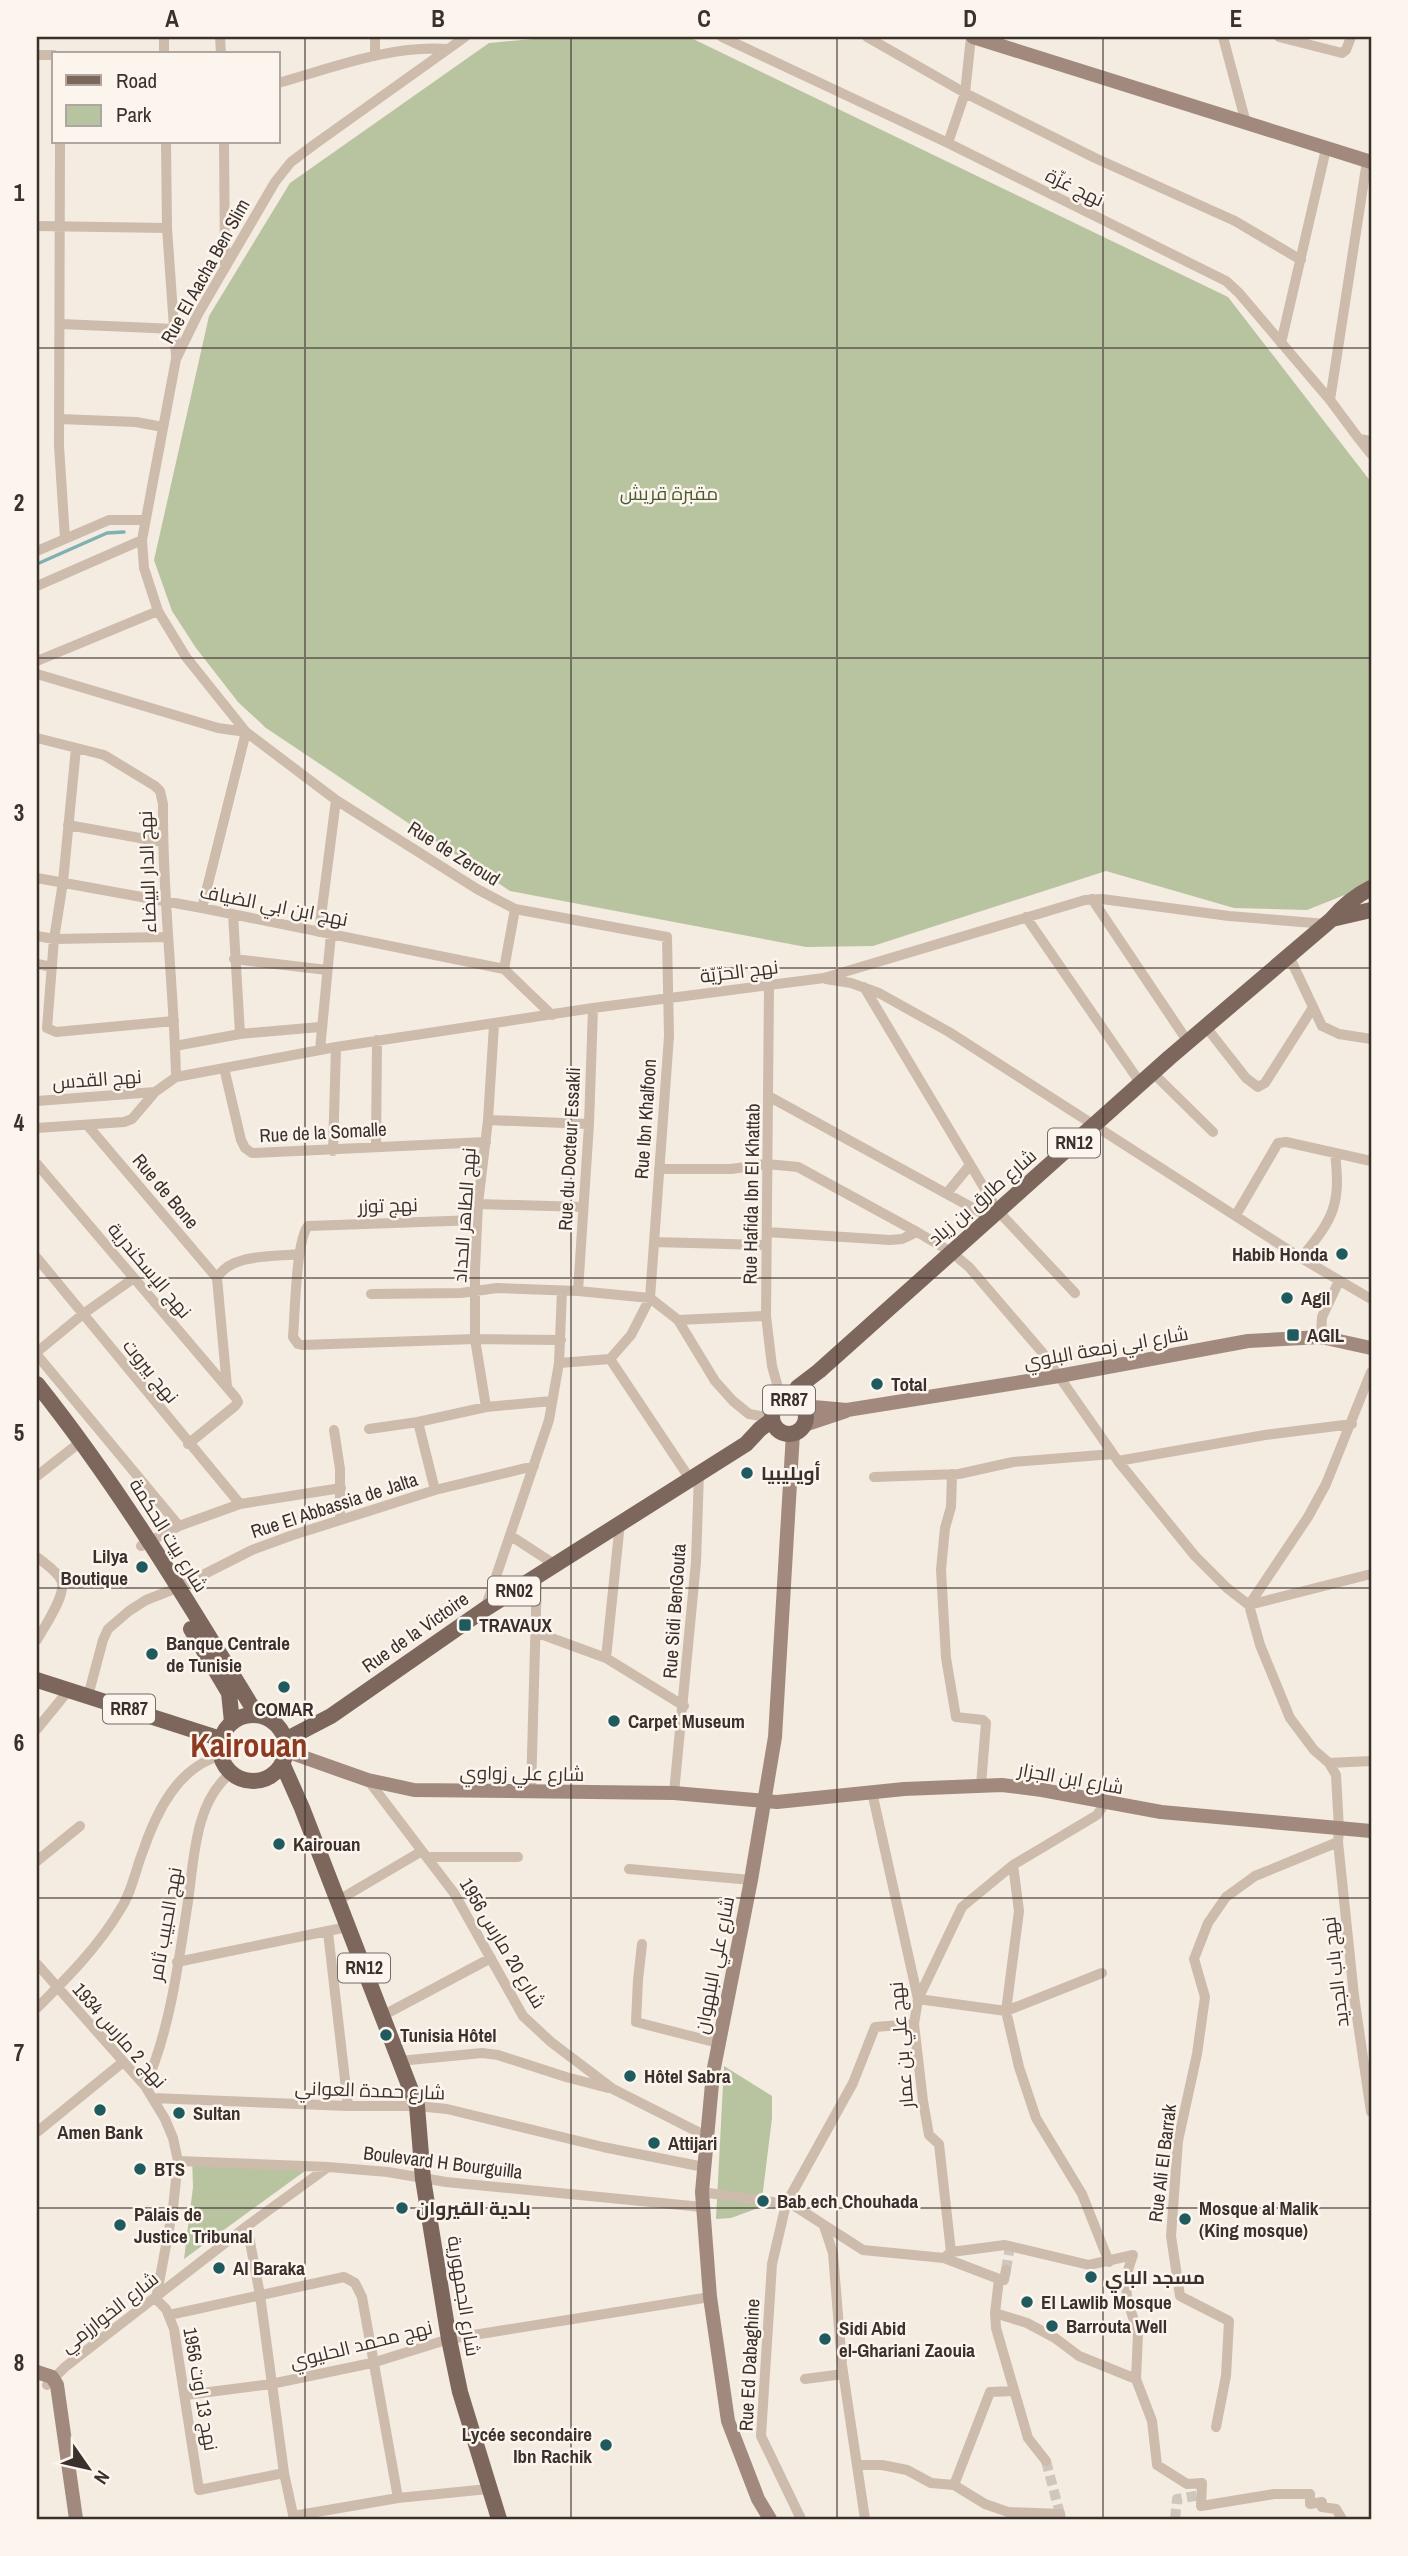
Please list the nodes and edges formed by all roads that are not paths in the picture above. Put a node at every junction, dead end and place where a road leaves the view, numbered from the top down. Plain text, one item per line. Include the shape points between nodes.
1 (375, 37) edge
2 (722, 37) edge
3 (867, 37) edge
4 (972, 37) edge
5 (1223, 37) edge
6 (1279, 37) edge
7 (1351, 37) edge
8 (461, 38) edge
9 (447, 49) junction
10 (375, 56) junction
11 (280, 82) edge
12 (965, 93) junction
13 (1246, 123) junction
14 (948, 143) junction
15 (60, 144) edge
16 (166, 144) edge
17 (224, 144) edge
18 (1326, 149) junction
19 (1369, 162) edge
20 (62, 225) junction
21 (37, 226) edge
22 (167, 228) junction
23 (1301, 260) junction
24 (225, 265) junction
25 (61, 324) junction
26 (175, 329) junction
27 (1280, 343) junction
28 (176, 359) junction
29 (1330, 400) junction
30 (60, 419) junction
31 (163, 427) junction
32 (1359, 439) junction
33 (1371, 441) edge
34 (1371, 454) edge
35 (145, 520) junction
36 (65, 538) junction
37 (142, 540) junction
38 (37, 551) edge
39 (37, 586) edge
40 (158, 611) junction
41 (37, 661) edge
42 (37, 674) edge
43 (246, 732) junction
44 (37, 738) edge
45 (76, 748) junction
46 (336, 800) junction
47 (68, 825) junction
48 (162, 842) junction
49 (37, 878) edge
50 (63, 882) junction
51 (1371, 888) edge
52 (1092, 899) junction
53 (166, 902) junction
54 (202, 908) junction
55 (515, 909) junction
56 (1371, 910) edge
57 (233, 914) junction
58 (1026, 917) junction
59 (1329, 921) junction
60 (325, 933) junction
61 (37, 936) edge
62 (167, 937) junction
63 (54, 939) junction
64 (668, 942) joint
65 (1289, 956) junction
66 (234, 959) junction
67 (37, 964) edge
68 (52, 967) junction
69 (504, 969) junction
70 (327, 970) junction
71 (824, 978) junction
72 (769, 985) junction
73 (864, 987) junction
74 (668, 998) junction
75 (593, 1009) junction
76 (1312, 1009) junction
77 (552, 1014) junction
78 (174, 1021) junction
79 (494, 1025) junction
80 (320, 1027) junction
81 (1206, 1027) junction
82 (240, 1034) junction
83 (1371, 1038) edge
84 (377, 1041) junction
85 (1188, 1042) junction
86 (175, 1046) junction
87 (336, 1046) junction
88 (320, 1050) junction
89 (224, 1068) junction
90 (176, 1077) junction
91 (1147, 1078) junction
92 (155, 1092) junction
93 (770, 1097) junction
94 (37, 1101) edge
95 (488, 1120) junction
96 (589, 1124) junction
97 (1095, 1125) junction
98 (88, 1126) junction
99 (37, 1128) edge
100 (1213, 1132) dead end
101 (486, 1142) junction
102 (376, 1147) junction
103 (333, 1151) junction
104 (1335, 1153) junction
105 (1371, 1161) edge
106 (37, 1164) edge
107 (767, 1164) junction
108 (970, 1166) junction
109 (659, 1169) junction
110 (947, 1193) junction
111 (478, 1204) junction
112 (583, 1207) junction
113 (995, 1215) junction
114 (1236, 1215) junction
115 (477, 1220) junction
116 (917, 1232) junction
117 (766, 1233) junction
118 (654, 1242) junction
119 (766, 1245) junction
120 (951, 1252) junction
121 (300, 1254) junction
122 (37, 1258) edge
123 (1301, 1258) junction
124 (134, 1278) junction
125 (217, 1278) junction
126 (1339, 1281) junction
127 (475, 1291) junction
128 (562, 1291) junction
129 (578, 1292) junction
130 (1075, 1293) dead end
131 (371, 1294) dead end
132 (650, 1298) junction
133 (1371, 1298) edge
134 (83, 1314) junction
135 (766, 1317) junction
136 (678, 1320) junction
137 (1321, 1337) junction
138 (475, 1339) junction
139 (561, 1340) junction
140 (1371, 1348) edge
141 (37, 1353) edge
142 (610, 1359) junction
143 (559, 1363) junction
144 (819, 1371) joint
145 (1371, 1372) edge
146 (1059, 1376) junction
147 (37, 1384) edge
148 (227, 1387) junction
149 (552, 1401) junction
150 (37, 1402) edge
151 (793, 1403) junction
152 (486, 1407) junction
153 (847, 1410) junction
154 (418, 1422) junction
155 (1352, 1424) junction
156 (784, 1426) junction
157 (369, 1429) dead end
158 (334, 1430) dead end
159 (188, 1444) junction
160 (746, 1444) joint
161 (74, 1447) junction
162 (1116, 1457) junction
163 (534, 1466) junction
164 (952, 1474) junction
165 (37, 1476) edge
166 (694, 1476) junction
167 (874, 1477) dead end
168 (341, 1488) junction
169 (435, 1490) junction
170 (240, 1504) junction
171 (340, 1520) junction
172 (620, 1523) junction
173 (179, 1526) junction
174 (511, 1536) junction
175 (146, 1544) junction
176 (37, 1557) edge
177 (554, 1564) junction
178 (1371, 1574) edge
179 (537, 1576) junction
180 (173, 1590) junction
181 (1249, 1605) junction
182 (485, 1609) junction
183 (534, 1632) junction
184 (37, 1640) edge
185 (606, 1658) junction
186 (37, 1680) edge
187 (68, 1691) junction
188 (88, 1696) junction
189 (684, 1706) junction
190 (257, 1715) junction
191 (232, 1722) junction
192 (37, 1728) edge
193 (221, 1739) junction
194 (284, 1751) junction
195 (221, 1756) junction
196 (1371, 1761) edge
197 (1329, 1763) junction
198 (231, 1773) junction
199 (368, 1780) junction
200 (981, 1785) junction
201 (531, 1791) junction
202 (872, 1792) junction
203 (674, 1793) junction
204 (764, 1801) junction
205 (1105, 1802) junction
206 (80, 1826) dead end
207 (1371, 1831) edge
208 (1339, 1835) junction
209 (424, 1854) junction
210 (518, 1857) dead end
211 (37, 1861) edge
212 (1013, 1865) junction
213 (629, 1869) dead end
214 (751, 1880) junction
215 (338, 1900) junction
216 (347, 1927) junction
217 (328, 1932) junction
218 (642, 1944) dead end
219 (491, 1958) junction
220 (177, 1962) junction
221 (37, 1964) edge
222 (1102, 1973) dead end
223 (57, 1989) junction
224 (918, 1999) junction
225 (37, 2008) edge
226 (1006, 2011) junction
227 (382, 2017) junction
228 (914, 2024) junction
229 (718, 2043) junction
230 (399, 2061) junction
231 (123, 2062) junction
232 (145, 2086) junction
233 (613, 2089) junction
234 (153, 2098) junction
235 (348, 2106) junction
236 (417, 2106) junction
237 (1371, 2112) edge
238 (37, 2132) edge
239 (706, 2136) junction
240 (178, 2161) junction
241 (704, 2166) junction
242 (328, 2167) junction
243 (424, 2179) junction
244 (702, 2200) junction
245 (786, 2204) junction
246 (824, 2226) junction
247 (247, 2227) junction
248 (948, 2255) junction
249 (1109, 2262) junction
250 (260, 2295) junction
251 (710, 2297) junction
252 (156, 2299) junction
253 (995, 2313) junction
254 (169, 2315) junction
255 (449, 2339) junction
256 (372, 2363) junction
257 (37, 2372) edge
258 (843, 2374) junction
259 (805, 2379) dead end
260 (1136, 2379) junction
261 (50, 2382) junction
262 (271, 2384) junction
263 (1014, 2391) junction
264 (186, 2395) junction
265 (1216, 2427) dead end
266 (1046, 2461) tunnel mouth
267 (857, 2465) junction
268 (284, 2473) junction
269 (954, 2484) junction
270 (488, 2488) junction
271 (398, 2498) junction
272 (758, 2499) junction
273 (1201, 2506) junction
274 (1060, 2517) edge
275 (294, 2518) edge
276 (67, 2519) edge
277 (76, 2519) edge
278 (499, 2519) edge
279 (761, 2519) edge
280 (770, 2519) edge
281 (801, 2519) edge
282 (865, 2519) edge
283 (1202, 2519) edge
284 (1342, 2519) edge

1 - 10 street
2 - 14 street, نهج غزّة
3 - 12 street
4 - 12 street
4 - 13 street
5 - 13 street
6 - 7 street via 1342,53
8 - 9 street
9 - 10 street
9 - 24 street, Rue El Aacha Ben Slim via 291,162
10 - 11 street
12 - 14 street
12 - 23 street via 1235,221
13 - 18 street
14 - 27 street, نهج غزّة via 1226,281
15 - 20 street
16 - 22 street
17 - 24 street
18 - 19 street
18 - 23 street
19 - 29 street
20 - 21 street
20 - 22 street
20 - 25 street
22 - 26 street
23 - 27 street
24 - 28 street, Rue El Aacha Ben Slim
25 - 26 street
25 - 30 street
26 - 28 street
27 - 29 street, نهج غزّة
28 - 31 street, Rue El Aacha Ben Slim
29 - 32 street, نهج غزّة
30 - 31 street
30 - 36 street
31 - 35 street, Rue El Aacha Ben Slim
32 - 33 street
32 - 34 street, نهج غزّة
35 - 36 street via 110,520
35 - 37 street, Rue El Aacha Ben Slim
36 - 38 street
37 - 39 street
37 - 40 street, Rue El Aacha Ben Slim via 144,568
40 - 41 street
40 - 43 street, Rue El Aacha Ben Slim via 186,657
42 - 43 street via 218,728
43 - 46 street, Rue de Zeroud
43 - 54 street
44 - 45 street, نهج الدار البيضاء
45 - 47 street
45 - 48 street, نهج الدار البيضاء via 111,758 160,791
46 - 55 street, Rue de Zeroud
46 - 60 street
47 - 48 street
47 - 50 street
48 - 53 street, نهج الدار البيضاء
49 - 50 street, نهج ابن ابي الضياف
50 - 53 street, نهج ابن ابي الضياف
50 - 63 street
51 - 59 main road, شارع طارق بن زياد / RN12
52 - 58 street, نهج الحرّيّة
52 - 59 street, نهج الحرّيّة via 1229,916
52 - 85 street
53 - 54 street, نهج ابن ابي الضياف
53 - 62 street, نهج الدار البيضاء
54 - 57 street, نهج ابن ابي الضياف
55 - 64 street, Rue de Zeroud via 661,934
55 - 69 street
56 - 59 main road, شارع طارق بن زياد / RN12
57 - 60 street, نهج ابن ابي الضياف
57 - 66 street
58 - 71 street, نهج الحرّيّة
58 - 91 street
59 - 65 main road, شارع طارق بن زياد / RN12
60 - 69 street, نهج ابن ابي الضياف
60 - 70 street
61 - 63 street
62 - 63 street
62 - 78 street, نهج الدار البيضاء
63 - 68 street
64 - 74 street, Rue Ibn Khalfoon
65 - 76 street
65 - 81 main road, شارع طارق بن زياد / RN12
66 - 70 street
66 - 82 street
67 - 68 street
68 - 78 street via 46,1024 56,1032
69 - 77 street
70 - 80 street
71 - 72 street, نهج الحرّيّة
71 - 73 street
72 - 74 street, نهج الحرّيّة
72 - 93 street, Rue Hafida Ibn El Khattab
73 - 97 street via 949,1032
73 - 108 street
74 - 75 street, نهج الحرّيّة
74 - 109 street, Rue Ibn Khalfoon
75 - 77 street, نهج الحرّيّة
75 - 96 street, Rue du Docteur Essakli
76 - 81 street via 1258,1087
76 - 83 street via 1322,1026 1334,1033
77 - 79 street, نهج الحرّيّة
78 - 86 street, نهج الدار البيضاء
79 - 84 street, نهج الحرّيّة
79 - 95 street, نهج الطاهر الحداد
80 - 82 street
80 - 88 street
81 - 85 main road, شارع طارق بن زياد / RN12
82 - 86 street
84 - 87 street, نهج الحرّيّة
84 - 102 street
85 - 91 main road, شارع طارق بن زياد / RN12
86 - 90 street, نهج الدار البيضاء
87 - 88 street, نهج الحرّيّة
87 - 103 street
88 - 89 street, نهج الحرّيّة
89 - 90 street, نهج الحرّيّة
89 - 103 street, Rue de la Somalle via 241,1140 248,1151
90 - 92 street, نهج الحرّيّة
91 - 97 main road, شارع طارق بن زياد / RN12
91 - 100 street
92 - 94 street, نهج القدس
92 - 98 street, نهج القدس via 132,1119
93 - 107 street, Rue Hafida Ibn El Khattab
93 - 110 street
95 - 96 street
95 - 101 street, نهج الطاهر الحداد
96 - 112 street, Rue du Docteur Essakli
97 - 113 main road, شارع طارق بن زياد / RN12
97 - 114 street
98 - 99 street, نهج القدس
98 - 125 street, Rue de Bone
101 - 102 street, Rue de la Somalle
101 - 111 street, نهج الطاهر الحداد
102 - 103 street, Rue de la Somalle
104 - 105 street
104 - 114 street via 1278,1143
104 - 123 street via 1333,1214
106 - 124 street, نهج الإسكندرية
107 - 109 street
107 - 116 street via 810,1172
107 - 117 street, Rue Hafida Ibn El Khattab
108 - 110 street
108 - 113 street
109 - 118 street, Rue Ibn Khalfoon
110 - 113 street
111 - 112 street
111 - 115 street, نهج الطاهر الحداد
112 - 129 street, Rue du Docteur Essakli
113 - 120 main road, شارع طارق بن زياد / RN12
113 - 130 street
114 - 123 street
115 - 121 street, نهج توزر via 313,1224 303,1232
115 - 127 street, نهج الطاهر الحداد
116 - 117 street via 890,1240
116 - 120 street
117 - 119 street, Rue Hafida Ibn El Khattab
118 - 119 street
118 - 132 street, Rue Ibn Khalfoon
119 - 135 street, Rue Hafida Ibn El Khattab
120 - 144 main road, شارع طارق بن زياد / RN12
120 - 146 street via 981,1279
121 - 125 street via 234,1263
121 - 138 street via 293,1337 298,1344
122 - 134 street, نهج بيروت
123 - 126 street
124 - 134 street
124 - 148 street, نهج الإسكندرية
125 - 148 street
126 - 133 street
126 - 137 street via 1322,1317
127 - 128 street
127 - 131 street
127 - 138 street, نهج الطاهر الحداد
128 - 129 street
128 - 139 street
129 - 132 street
132 - 136 street
132 - 142 street via 631,1335
134 - 141 street
134 - 159 street, نهج بيروت
135 - 136 street
135 - 151 street, Rue Hafida Ibn El Khattab via 772,1366
136 - 156 street via 715,1381 733,1401 749,1414
137 - 140 street, شارع ابي زمعة البلوي
137 - 146 street, شارع ابي زمعة البلوي via 1248,1341
138 - 139 street
138 - 152 street, نهج الطاهر الحداد
139 - 143 street
141 - 173 street
142 - 143 street
142 - 166 street
143 - 149 street
144 - 151 main road, شارع طارق بن زياد / RR87 via 798,1387
145 - 155 street
146 - 153 street, شارع ابي زمعة البلوي
146 - 162 street
147 - 175 main road, شارع بيت الحكمة via 83,1442
148 - 159 street, نهج الإسكندرية via 236,1398 235,1406
149 - 152 street
149 - 163 street
150 - 161 main road, شارع بيت الحكمة
151 - 153 street, شارع ابي زمعة البلوي
151 - 156 main road, RR87 via 774,1408
151 - 156 main road, RR87 via 806,1415
152 - 154 street
153 - 156 street, شارع ابي زمعة البلوي
154 - 157 street
154 - 169 street
155 - 162 street
155 - 181 street via 1308,1517
156 - 160 main road, Rue de la Victoire / RR87 via 760,1429
156 - 204 street, شارع علي البلهوان via 777,1710
158 - 168 street
159 - 170 street, نهج بيروت
160 - 166 main road, Rue de la Victoire / RN02
161 - 165 street
161 - 175 main road, شارع بيت الحكمة
162 - 164 street via 1013,1462
162 - 181 street via 1195,1556
163 - 169 street, Rue El Abbassia de Jalta
163 - 174 street
164 - 167 street
164 - 200 street via 942,1562 946,1658 956,1717 986,1723
166 - 172 main road, Rue de la Victoire / RN02
166 - 189 street, Rue Sidi BenGouta via 696,1562
168 - 170 street
168 - 171 street
169 - 171 street, Rue El Abbassia de Jalta
170 - 173 street
171 - 180 street, Rue El Abbassia de Jalta via 252,1550
172 - 177 main road, Rue de la Victoire / RN02
172 - 185 street
173 - 175 street
174 - 177 street
174 - 182 street
175 - 180 main road, شارع بيت الحكمة
176 - 184 street via 59,1576 62,1586
177 - 179 main road, Rue de la Victoire / RN02
178 - 181 street
179 - 182 main road, Rue de la Victoire / RN02
179 - 183 street
180 - 188 street, Rue El Abbassia de Jalta via 129,1611 108,1629
180 - 190 main road, شارع بيت الحكمة
180 - 191 main road, شارع بيت الحكمة via 229,1693
181 - 197 street via 1259,1645 1290,1718
182 - 194 main road, Rue de la Victoire / RN02
183 - 185 street
183 - 201 street
185 - 189 street
186 - 187 main road, RR87
187 - 188 main road, RR87
187 - 192 street
188 - 193 main road, RR87
189 - 203 street, Rue Sidi BenGouta
190 - 191 main road
190 - 194 main road via 275,1723
191 - 193 main road
193 - 195 main road
194 - 198 main road via 268,1777 240,1779
194 - 199 street, شارع علي زواوي
194 - 215 main road, شارع الجمهورية / RN12
195 - 198 main road
195 - 223 street via 190,1770 164,1803 128,1896 99,1941
196 - 197 street
197 - 208 street, نهج باب الجديد via 1337,1782
198 - 220 street, نهج الحبيب ثامر via 215,1792 198,1835
199 - 201 street, شارع علي زواوي via 414,1790
199 - 209 street, شارع 20 مارس 1956
200 - 202 street, شارع ابن الجزار
200 - 205 street, شارع ابن الجزار via 1031,1788
201 - 203 street, شارع علي زواوي
202 - 204 street, شارع ابن الجزار
202 - 224 street, نهج علي بن عمار
203 - 204 street, شارع علي زواوي
204 - 214 street, شارع علي البلهوان
205 - 208 street, شارع ابن الجزار
205 - 212 street via 1097,1815
206 - 211 street
207 - 208 street, شارع ابن الجزار
208 - 237 street, نهج باب الجديد via 1354,1996
208 - 265 street, Rue Ali El Barrak via 1255,1876 1226,1896 1208,1923 1194,1959 1205,1997 1178,2141 1171,2236 1180,2295 1229,2321 1226,2376
209 - 210 street
209 - 215 street
209 - 219 street, شارع 20 مارس 1956 via 460,1903
212 - 224 street via 962,1907
212 - 226 street via 1019,1911
213 - 214 street
214 - 229 street, شارع علي البلهوان
215 - 216 main road, شارع الجمهورية / RN12
216 - 217 street
216 - 227 main road, شارع الجمهورية / RN12
217 - 220 street
217 - 235 street
218 - 229 street via 636,2022
219 - 227 street
219 - 233 street, شارع 20 مارس 1956 via 523,2016
220 - 232 street, نهج الحبيب ثامر via 164,2029
221 - 223 street, نهج 2 مارس 1934
222 - 226 street
223 - 225 street
223 - 231 street, نهج 2 مارس 1934
224 - 226 street
224 - 228 street, نهج علي بن عمار
226 - 249 street via 1036,2118 1082,2194
227 - 230 main road, شارع الجمهورية / RN12
228 - 245 street, Rue Ed Dabaghine via 875,2027 853,2083
228 - 248 street, نهج علي بن عمار via 929,2135 939,2144
229 - 239 street, شارع علي البلهوان
230 - 233 street via 498,2055
230 - 236 main road, شارع الجمهورية / RN12
231 - 232 street, نهج 2 مارس 1934
231 - 238 street
232 - 234 street, نهج 2 مارس 1934
233 - 239 street, شارع 20 مارس 1956
234 - 235 street, شارع حمدة العواني
234 - 240 street, نهج 2 مارس 1934 via 173,2138
235 - 236 street, شارع حمدة العواني
236 - 241 street, شارع حمدة العواني
236 - 243 main road, شارع الجمهورية / RN12
239 - 241 street, شارع علي البلهوان
240 - 242 street, Boulevard H Bourguilla
240 - 252 street, نهج 2 مارس 1934
241 - 244 street, شارع علي البلهوان
242 - 243 street, Boulevard H Bourguilla
242 - 247 street, شارع الخوارزمي
243 - 244 street, Boulevard H Bourguilla
243 - 255 main road, شارع الجمهورية / RN12
244 - 245 street, Boulevard H Bourguilla
244 - 251 street, شارع علي البلهوان
245 - 246 street
245 - 281 street, Rue Ed Dabaghine via 772,2264 761,2436
246 - 248 street via 863,2250
246 - 258 street via 833,2253
247 - 250 street
247 - 252 street, شارع الخوارزمي
248 - 249 street via 1005,2245 1089,2265
248 - 253 street via 1003,2275
249 - 260 street via 1133,2255 1126,2276 1127,2299 1138,2333
250 - 254 street
250 - 256 street via 351,2279 362,2297
250 - 262 street
251 - 255 street, نهج محمد الحليوي
251 - 272 street, شارع علي البلهوان via 728,2421
252 - 254 street, نهج 13 اوت 1956
252 - 261 street, شارع الخوارزمي
253 - 260 street via 1027,2323 1079,2356
253 - 263 street
254 - 264 street, نهج 13 اوت 1956
255 - 256 street, نهج محمد الحليوي
255 - 270 main road, شارع الجمهورية / RN12
256 - 262 street, نهج محمد الحليوي
256 - 271 street
257 - 261 street
258 - 259 street
258 - 267 street
260 - 273 street via 1152,2421 1157,2465 1187,2484 1202,2483
261 - 276 street
261 - 277 street via 58,2391
262 - 264 street, نهج محمد الحليوي
262 - 268 street
263 - 266 street via 1028,2438
263 - 269 street via 990,2392
264 - 268 street, نهج 13 اوت 1956 via 199,2490
267 - 269 street via 882,2465 907,2470 931,2483
267 - 282 street
268 - 275 street
269 - 274 street via 1008,2512
270 - 271 street
270 - 278 main road, شارع الجمهورية / RN12
271 - 275 street
272 - 279 street
272 - 280 street
273 - 283 street
273 - 284 street via 1274,2494 1310,2494 1310,2504 1322,2502 1322,2507 1336,2509

